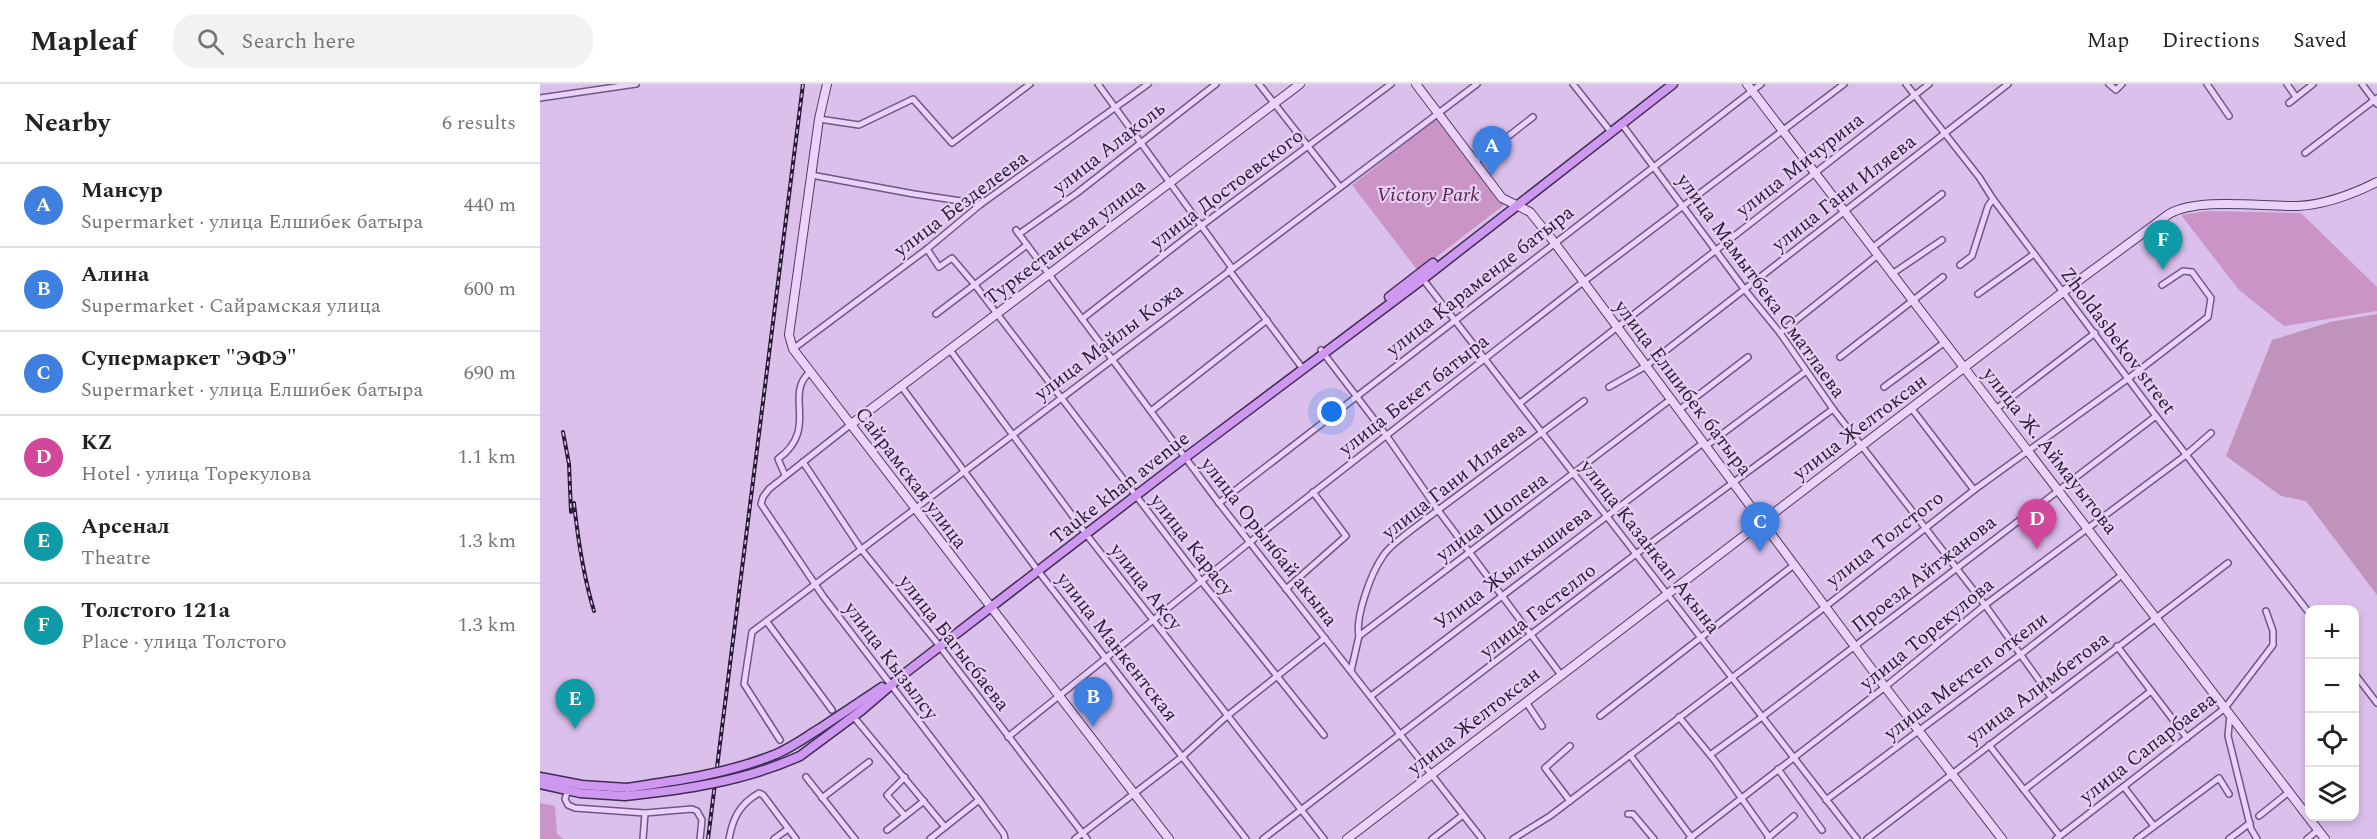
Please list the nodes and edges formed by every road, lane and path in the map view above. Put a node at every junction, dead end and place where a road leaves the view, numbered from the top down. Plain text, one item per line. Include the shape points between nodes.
1 (636, 84) edge
2 (826, 84) edge
3 (1030, 84) edge
4 (1098, 84) edge
5 (1149, 84) edge
6 (1216, 84) edge
7 (1259, 84) edge
8 (1300, 84) edge
9 (1391, 84) edge
10 (1416, 84) edge
11 (1476, 84) edge
12 (1667, 84) edge
13 (1673, 84) edge
14 (1761, 84) edge
15 (1845, 84) edge
16 (1906, 84) edge
17 (1929, 84) edge
18 (2008, 84) edge
19 (2109, 84) edge
20 (2122, 84) edge
21 (2207, 84) edge
22 (2287, 84) edge
23 (2313, 84) edge
24 (2362, 84) edge
25 (1576, 85) edge
26 (1750, 87) edge
27 (1914, 95) junction
28 (2296, 97) junction
29 (540, 98) edge
30 (2376, 101) edge
31 (2289, 103) dead end
32 (1274, 104) junction
33 (1116, 108) junction
34 (1438, 113) junction
35 (2229, 116) dead end
36 (1533, 117) dead end
37 (819, 119) junction
38 (1621, 123) junction
39 (1610, 131) junction
40 (1783, 131) junction
41 (1944, 134) junction
42 (1141, 143) junction
43 (1307, 147) junction
44 (2305, 153) dead end
45 (1474, 163) junction
46 (1654, 166) junction
47 (1815, 172) junction
48 (811, 175) junction
49 (2377, 182) edge
50 (1170, 184) junction
51 (1340, 187) junction
52 (1942, 194) dead end
53 (1993, 200) junction
54 (981, 204) junction
55 (1514, 205) junction
56 (1684, 207) junction
57 (1845, 212) junction
58 (1201, 226) junction
59 (1018, 232) joint
60 (1942, 240) dead end
61 (1554, 242) junction
62 (1027, 245) junction
63 (927, 249) junction
64 (1716, 250) junction
65 (1875, 252) junction
66 (2034, 254) junction
67 (1960, 265) dead end
68 (1231, 269) junction
69 (1892, 274) junction
70 (1050, 275) junction
71 (1421, 276) junction
72 (1943, 277) dead end
73 (1583, 282) junction
74 (975, 285) junction
75 (2162, 285) dead end
76 (1744, 290) junction
77 (2063, 292) junction
78 (1978, 294) dead end
79 (1913, 300) junction
80 (936, 314) dead end
81 (999, 314) junction
82 (1082, 319) junction
83 (1455, 319) junction
84 (1267, 320) junction
85 (1617, 327) junction
86 (1780, 333) junction
87 (2095, 333) junction
88 (1945, 342) junction
89 (793, 349) junction
90 (950, 350) junction
91 (1322, 352) junction
92 (1748, 357) dead end
93 (1840, 357) dead end
94 (1486, 358) junction
95 (1111, 359) junction
96 (1646, 366) junction
97 (1302, 367) junction
98 (1965, 368) junction
99 (810, 372) junction
100 (1805, 372) junction
101 (2129, 378) junction
102 (901, 386) junction
103 (1609, 387) dead end
104 (1884, 387) dead end
105 (1061, 397) junction
106 (1356, 398) junction
107 (1671, 399) junction
108 (1584, 401) dead end
109 (1520, 403) junction
110 (1833, 409) junction
111 (1912, 409) junction
112 (1996, 409) junction
113 (1679, 410) junction
114 (1151, 411) junction
115 (2156, 416) junction
116 (850, 425) junction
117 (1542, 432) junction
118 (1012, 434) junction
119 (2211, 434) dead end
120 (1386, 435) junction
121 (1705, 444) junction
122 (1862, 446) junction
123 (2028, 450) junction
124 (2186, 455) junction
125 (1185, 456) junction
126 (803, 462) junction
127 (963, 471) junction
128 (1573, 474) junction
129 (785, 476) junction
130 (1732, 482) junction
131 (1974, 490) junction
132 (2059, 490) junction
133 (1313, 492) junction
134 (1135, 494) junction
135 (1219, 502) junction
136 (914, 509) junction
137 (1438, 510) junction
138 (1606, 516) junction
139 (1762, 522) junction
140 (1924, 529) junction
141 (2088, 529) junction
142 (1085, 532) junction
143 (1250, 542) junction
144 (861, 549) junction
145 (1469, 552) junction
146 (1636, 554) junction
147 (2228, 563) dead end
148 (1794, 565) junction
149 (1955, 568) junction
150 (1037, 570) junction
151 (2123, 574) junction
152 (1202, 582) junction
153 (815, 584) junction
154 (1286, 589) junction
155 (1668, 594) junction
156 (1502, 595) junction
157 (1985, 605) junction
158 (989, 607) junction
159 (1825, 607) junction
160 (2305, 608) edge
161 (2266, 611) dead end
162 (2156, 617) junction
163 (1153, 621) junction
164 (764, 624) junction
165 (1359, 636) junction
166 (1531, 636) junction
167 (1325, 638) junction
168 (1702, 638) junction
169 (939, 646) junction
170 (2117, 646) junction
171 (1855, 647) junction
172 (2020, 655) junction
173 (1106, 658) junction
174 (1351, 671) junction
175 (1561, 675) junction
176 (1276, 676) junction
177 (1732, 677) junction
178 (2359, 679) edge
179 (888, 685) junction
180 (1885, 687) junction
181 (2151, 691) junction
182 (1059, 696) junction
183 (1371, 696) junction
184 (2051, 698) junction
185 (1526, 702) junction
186 (2377, 703) edge
187 (832, 710) dead end
188 (2228, 712) junction
189 (853, 716) junction
190 (1227, 716) junction
191 (1600, 716) dead end
192 (1679, 717) junction
193 (1762, 717) junction
194 (1542, 726) dead end
195 (1919, 732) junction
196 (1324, 735) dead end
197 (1400, 735) junction
198 (1008, 737) junction
199 (2187, 738) junction
200 (780, 740) dead end
201 (1989, 745) junction
202 (1570, 746) dead end
203 (1710, 754) junction
204 (1630, 755) junction
205 (1183, 756) junction
206 (1792, 757) junction
207 (869, 762) dead end
208 (1778, 769) junction
209 (1952, 774) junction
210 (1432, 775) junction
211 (540, 777) edge
212 (806, 777) dead end
213 (905, 777) junction
214 (540, 784) edge
215 (2124, 787) junction
216 (568, 790) junction
217 (2024, 790) junction
218 (626, 792) junction
219 (2289, 792) junction
220 (1134, 794) junction
221 (2229, 794) dead end
222 (822, 798) junction
223 (1742, 798) junction
224 (979, 800) junction
225 (1826, 800) junction
226 (924, 801) junction
227 (1570, 801) junction
228 (1301, 810) junction
229 (645, 813) junction
230 (1628, 814) dead end
231 (1463, 815) junction
232 (905, 816) junction
233 (1794, 816) dead end
234 (2259, 816) dead end
235 (2250, 823) junction
236 (2154, 826) junction
237 (945, 827) junction
238 (788, 829) junction
239 (887, 830) dead end
240 (1822, 830) dead end
241 (2318, 830) junction
242 (1082, 833) junction
243 (1691, 838) edge
244 (1768, 838) edge
245 (2058, 838) edge
246 (643, 839) edge
247 (700, 839) edge
248 (729, 839) edge
249 (774, 839) edge
250 (796, 839) edge
251 (854, 839) edge
252 (930, 839) edge
253 (1005, 839) edge
254 (1075, 839) edge
255 (1087, 839) edge
256 (1169, 839) edge
257 (1246, 839) edge
258 (1263, 839) edge
259 (1324, 839) edge
260 (1347, 839) edge
261 (1432, 839) edge
262 (1482, 839) edge
263 (1513, 839) edge
264 (1654, 839) edge
265 (1857, 839) edge
266 (1867, 839) edge
267 (2002, 839) edge
268 (2137, 839) edge
269 (2229, 839) edge
270 (2257, 839) edge
271 (2307, 839) edge
272 (2325, 839) edge

1 - 29 street
2 - 37 street
3 - 37 street via 952,143 913,99 859,125
4 - 33 street
5 - 33 street, улица Безделеева
6 - 42 street, улица Алаколь
7 - 32 street
8 - 32 street, Туркестанская улица
9 - 43 street, улица Достоевского
10 - 34 street, улица Елшибек батыра
11 - 34 street, улица Майлы Кожа
12 - 38 main road, Tauke khan avenue
13 - 38 main road, Tauke khan avenue
14 - 26 street, улица Караменде батыра
15 - 40 street, улица Бекет батыра
16 - 27 street, Zholdasbekov street
17 - 27 street, улица Мичурина
18 - 41 street, улица Гани Иляева
19 - 20 street via 2116,90
21 - 35 street
22 - 28 street
23 - 28 street
24 - 30 street
25 - 39 street
26 - 40 street, улица Ж. Аймауытова
26 - 46 street, улица Караменде батыра
27 - 41 street, Zholdasbekov street
27 - 47 street, улица Мичурина
28 - 31 street
30 - 44 street
32 - 43 street
32 - 50 street, Туркестанская улица
33 - 42 street
33 - 54 street, улица Безделеева
34 - 45 street, улица Елшибек батыра
34 - 51 street, улица Майлы Кожа
36 - 45 street
37 - 48 street
38 - 39 main road, Tauke khan avenue
38 - 46 street, улица Мамытбека Сматлаева
39 - 55 main road, Tauke khan avenue
40 - 47 street, улица Ж. Аймауытова
40 - 56 street, улица Бекет батыра
41 - 53 street, Zholdasbekov street
41 - 57 street, улица Гани Иляева
42 - 50 street
42 - 59 street, улица Алаколь
43 - 51 street
43 - 58 street, улица Достоевского
45 - 55 street, улица Елшибек батыра via 1502,198
46 - 56 street, улица Мамытбека Сматлаева
46 - 61 street, улица Караменде батыра
47 - 57 street, улица Ж. Аймауытова
47 - 64 street, улица Мичурина
48 - 54 street
48 - 89 street via 789,335
49 - 77 street, улица Желтоксан via 2349,194 2300,206 2199,205 2178,209
50 - 58 street
50 - 70 street, Туркестанская улица
51 - 68 street, улица Майлы Кожа
52 - 65 street
53 - 66 street, Zholdasbekov street
53 - 67 street via 1972,256
54 - 63 street, улица Безделеева
55 - 61 street, улица Елшибек батыра via 1530,212
55 - 71 main road, Tauke khan avenue
56 - 64 street, улица Мамытбека Сматлаева
56 - 73 street, улица Бекет батыра
57 - 65 street, улица Ж. Аймауытова
57 - 76 street, улица Гани Иляева
58 - 68 street
58 - 82 street, улица Достоевского
59 - 62 street, улица Орынбай акына
60 - 69 street
61 - 73 street, улица Елшибек батыра
61 - 83 street, улица Караменде батыра
62 - 70 street, улица Орынбай акына
62 - 74 street
63 - 74 street, улица Карасу via 939,267 952,258
63 - 89 street, улица Безделеева
64 - 76 street, улица Мамытбека Сматлаева
64 - 85 street, улица Мичурина
65 - 69 street, улица Ж. Аймауытова
65 - 86 street
66 - 77 street, Zholdasbekov street
66 - 78 street
68 - 84 street
68 - 95 street, улица Майлы Кожа
69 - 79 street, улица Ж. Аймауытова
70 - 81 street, Туркестанская улица
70 - 82 street, улица Орынбай акына
71 - 83 street, улица Казанкап Акына
71 - 91 main road, Tauke khan avenue
72 - 79 street
73 - 85 street, улица Елшибек батыра
73 - 94 street, улица Бекет батыра
74 - 80 street
74 - 81 street, улица Карасу
75 - 101 street, улица Толстого via 2183,271 2192,272 2211,298 2208,317
76 - 86 street, улица Мамытбека Сматлаева
76 - 96 street, улица Гани Иляева
77 - 87 street, Zholdasbekov street
77 - 98 street, улица Желтоксан
79 - 88 street, улица Ж. Аймауытова
79 - 93 street
81 - 90 street, Туркестанская улица
81 - 105 street, улица Карасу
82 - 95 street, улица Орынбай акына
83 - 94 street, улица Казанкап Акына
83 - 106 street, улица Караменде батыра
84 - 97 street
84 - 114 street
85 - 96 street, улица Елшибек батыра
85 - 109 street, улица Мичурина
86 - 100 street, улица Мамытбека Сматлаева
87 - 101 street, Zholdasbekov street
87 - 112 street
88 - 98 street, улица Ж. Аймауытова
88 - 104 street
89 - 99 street, Сайрамская улица
90 - 102 street, Туркестанская улица
90 - 118 street, улица Аксу
91 - 97 main road, Tauke khan avenue
91 - 106 street
92 - 113 street
94 - 109 street, улица Казанкап Акына
94 - 120 street, улица Бекет батыра
95 - 105 street, улица Майлы Кожа
95 - 114 street, улица Орынбай акына
96 - 103 street, улица Гани Иляева
96 - 107 street, улица Елшибек батыра
97 - 125 main road, Tauke khan avenue
98 - 111 street, улица Желтоксан
98 - 112 street, улица Ж. Аймауытова
99 - 116 street, Сайрамская улица
99 - 129 street via 802,378 799,390 800,430 790,450 778,459
100 - 110 street, улица Мамытбека Сматлаева
100 - 121 street
101 - 115 street, Zholdasbekov street
101 - 123 street, улица Толстого
102 - 116 street, Туркестанская улица
102 - 127 street, улица Манкентская
105 - 118 street, улица Майлы Кожа
105 - 134 street, улица Карасу
106 - 120 street
106 - 135 street, улица Караменде батыра
107 - 113 street, улица Елшибек батыра
107 - 128 street, улица Шопена
108 - 117 street, улица Гани Иляева
109 - 117 street, улица Казанкап Акына
110 - 122 street, улица Мамытбека Сматлаева
110 - 130 street, улица Гастелло
111 - 122 street, улица Желтоксан
111 - 131 street
112 - 123 street, улица Ж. Аймауытова
113 - 121 street, улица Елшибек батыра
114 - 125 street, улица Орынбай акына
115 - 124 street, Zholdasbekov street
115 - 132 street, Проезд Айтжанова
116 - 126 street
116 - 136 street, Сайрамская улица
117 - 128 street, улица Казанкап Акына
117 - 137 street, улица Гани Иляева
118 - 127 street, улица Майлы Кожа
118 - 142 street, улица Аксу
119 - 124 street, улица Торекулова
120 - 133 street, улица Бекет батыра
120 - 137 street
121 - 130 street, улица Елшибек батыра
121 - 138 street, Улица Жылкышиева
122 - 139 street, улица Желтоксан
122 - 140 street, улица Мамытбека Сматлаева
123 - 131 street, улица Толстого
123 - 132 street, улица Ж. Аймауытова
124 - 141 street, улица Торекулова
124 - 160 street, Zholdasbekov street
125 - 134 main road, Tauke khan avenue
125 - 135 street, улица Орынбай акына
126 - 129 street
126 - 144 street, улица Багысбаева
127 - 136 street, улица Майлы Кожа
127 - 150 street, улица Манкентская
128 - 138 street, улица Казанкап Акына
128 - 145 street, улица Шопена
129 - 153 street, улица Кызылсу via 763,497 761,504
130 - 139 street, улица Елшибек батыра
130 - 146 street, улица Гастелло
131 - 140 street, улица Толстого
132 - 141 street, улица Ж. Аймауытова
132 - 149 street, Проезд Айтжанова
133 - 143 street, улица Бекет батыра
133 - 154 street via 1346,536
134 - 142 main road, Tauke khan avenue
134 - 152 street, улица Карасу
135 - 143 street, улица Орынбай акына
136 - 144 street, улица Майлы Кожа
136 - 158 street, Сайрамская улица
137 - 145 street
137 - 165 street, улица Гани Иляева via 1384,554 1375,569 1357,625
138 - 146 street, улица Казанкап Акына
138 - 156 street, Улица Жылкышиева
139 - 148 street, улица Елшибек батыра
139 - 155 street, улица Желтоксан
140 - 149 street, улица Мамытбека Сматлаева
140 - 159 street, улица Толстого
141 - 151 street, улица Ж. Аймауытова
141 - 157 street, улица Торекулова
142 - 150 main road, Tauke khan avenue
142 - 163 street, улица Аксу
143 - 152 street, улица Бекет батыра
143 - 154 street, улица Орынбай акына
144 - 153 street, улица Майлы Кожа
144 - 169 street, улица Багысбаева
145 - 156 street
145 - 165 street, улица Шопена
146 - 155 street, улица Казанкап Акына
146 - 166 street, улица Гастелло
147 - 162 street, улица Алимбетова
148 - 159 street, улица Елшибек батыра
148 - 168 street
149 - 157 street, улица Мамытбека Сматлаева
149 - 171 street, Проезд Айтжанова
150 - 158 main road, Tauke khan avenue
150 - 173 street, улица Манкентская
151 - 162 street, улица Ж. Аймауытова
151 - 172 street, улица Мектеп откели
152 - 163 street, улица Бекет батыра
152 - 176 street, улица Карасу
153 - 164 street, улица Майлы Кожа
153 - 179 street, улица Кызылсу
154 - 167 street, улица Орынбай акына
155 - 168 street, улица Казанкап Акына
155 - 175 street, улица Желтоксан
156 - 166 street
156 - 183 street, Улица Жылкышиева
157 - 172 street, улица Мамытбека Сматлаева
157 - 180 street, улица Торекулова
158 - 169 main road, Tauke khan avenue
158 - 182 street, Сайрамская улица
159 - 171 street, улица Елшибек батыра
159 - 177 street, улица Толстого
161 - 188 street, улица Сапарбаева via 2273,645
162 - 170 street, улица Алимбетова
162 - 188 street, улица Ж. Аймауытова
163 - 173 street, улица Бекет батыра
163 - 190 street, улица Аксу
164 - 187 street
164 - 200 street via 753,632 744,684
165 - 174 street
166 - 175 street
166 - 197 street, улица Гастелло
167 - 174 street, улица Орынбай акына
167 - 176 street
168 - 177 street, улица Казанкап Акына
168 - 191 street
169 - 179 main road, Tauke khan avenue
169 - 198 street, улица Багысбаева
170 - 181 street
170 - 184 street, улица Алимбетова
171 - 180 street, улица Елшибек батыра
171 - 193 street, Проезд Айтжанова
172 - 184 street, улица Мамытбека Сматлаева
172 - 195 street, улица Мектеп откели
173 - 182 street, улица Бекет батыра
173 - 205 street, улица Манкентская
174 - 183 street, улица Орынбай акына
175 - 185 street, улица Желтоксан
176 - 190 street
176 - 196 street, улица Карасу
177 - 192 street, улица Толстого
177 - 193 street, улица Казанкап Акына
178 - 186 street
179 - 189 main road, Tauke khan avenue
179 - 218 main road, Tauke khan avenue, bridge via 773,755 746,765
179 - 224 street, улица Кызылсу
180 - 195 street, улица Елшибек батыра
180 - 206 street, улица Торекулова
181 - 199 street
181 - 217 street
182 - 198 street, улица Бекет батыра
182 - 220 street, Сайрамская улица
183 - 197 street, улица Орынбай акына
184 - 201 street, улица Алимбетова
185 - 194 street
185 - 210 street, улица Желтоксан
188 - 199 street, улица Сапарбаева
188 - 219 street, улица Ж. Аймауытова
188 - 235 street via 2228,736
189 - 213 street
189 - 218 main road, Tauke khan avenue, bridge via 800,756 778,766 674,791
190 - 205 street
190 - 228 street, улица Аксу
192 - 203 street
192 - 204 street, улица Толстого
193 - 203 street, Проезд Айтжанова
193 - 206 street, улица Казанкап Акына
195 - 209 street, улица Елшибек батыра
195 - 225 street, улица Мектеп откели
197 - 210 street, улица Орынбай акына
197 - 228 street, улица Гастелло
198 - 242 street, улица Багысбаева
199 - 215 street, улица Сапарбаева
201 - 209 street, улица Алимбетова
201 - 217 street
202 - 227 street via 1545,768
203 - 223 street
204 - 227 street, улица Толстого
204 - 243 street
205 - 220 street
205 - 257 street, улица Манкентская
206 - 208 street, улица Торекулова
206 - 225 street, улица Казанкап Акына
207 - 222 street
208 - 223 street, улица Торекулова
208 - 240 street
209 - 266 street, улица Алимбетова
209 - 267 street, улица Елшибек батыра
210 - 231 street, улица Орынбай акына
210 - 260 street, улица Желтоксан
211 - 218 main road, Tauke khan avenue
212 - 222 street
213 - 226 street
213 - 232 street via 887,795
214 - 216 main road, Tauke khan avenue
215 - 236 street
215 - 245 street, улица Сапарбаева
216 - 218 main road, Tauke khan avenue
216 - 229 street via 565,800 575,808
217 - 245 street
219 - 234 street
219 - 241 street, улица Ж. Аймауытова
220 - 242 street
220 - 256 street, Сайрамская улица
221 - 236 street via 2219,778
222 - 251 street
223 - 243 street, улица Торекулова
223 - 244 street
224 - 237 street
224 - 253 street, улица Кызылсу
225 - 265 street, улица Казанкап Акына
226 - 232 street
226 - 237 street
227 - 263 street, улица Толстого
228 - 258 street, улица Гастелло
228 - 259 street, улица Аксу
229 - 246 street
229 - 247 street via 697,810 702,820
230 - 264 street via 1633,814
231 - 261 street
231 - 262 street, улица Орынбай акына
232 - 239 street
233 - 244 street
235 - 269 street
235 - 270 street
236 - 268 street
237 - 252 street
238 - 248 street via 759,793 736,813
238 - 249 street
238 - 250 street
241 - 271 street
241 - 272 street, улица Ж. Аймауытова
242 - 254 street
242 - 255 street, улица Багысбаева

